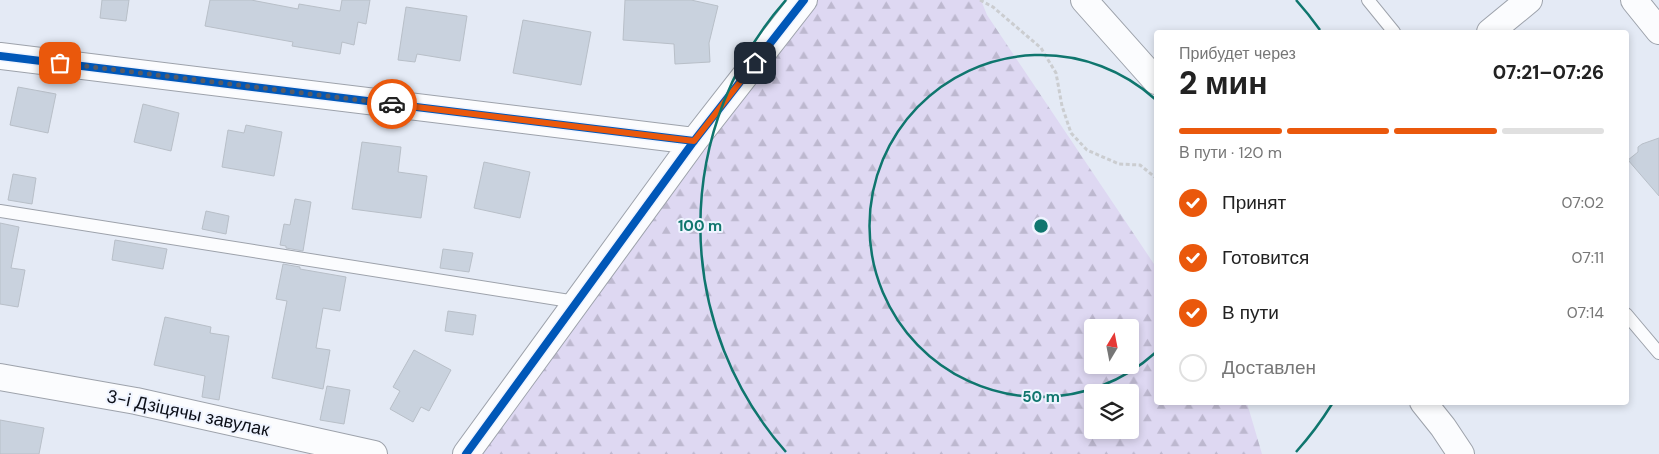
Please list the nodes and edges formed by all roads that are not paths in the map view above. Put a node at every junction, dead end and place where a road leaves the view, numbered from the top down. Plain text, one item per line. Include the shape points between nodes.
1 (804, 0) edge
2 (1084, 0) edge
3 (1368, 0) edge
4 (1529, 0) edge
5 (1634, 0) edge
6 (1392, 30) edge
7 (1492, 30) edge
8 (1659, 31) edge
9 (0, 56) edge
10 (1154, 79) edge
11 (694, 141) junction
12 (0, 211) edge
13 (576, 302) junction
14 (1629, 318) edge
15 (1659, 353) edge
16 (0, 377) edge
17 (1425, 405) edge
18 (374, 454) edge
19 (466, 454) edge
20 (1461, 454) edge

1 - 11 street
2 - 10 street
3 - 6 lane
4 - 7 street
5 - 8 street
9 - 11 street
11 - 13 street
12 - 13 lane
13 - 19 street
14 - 15 lane
16 - 18 street, 3-і Дзіцячы завулак via 136,401
17 - 20 street

